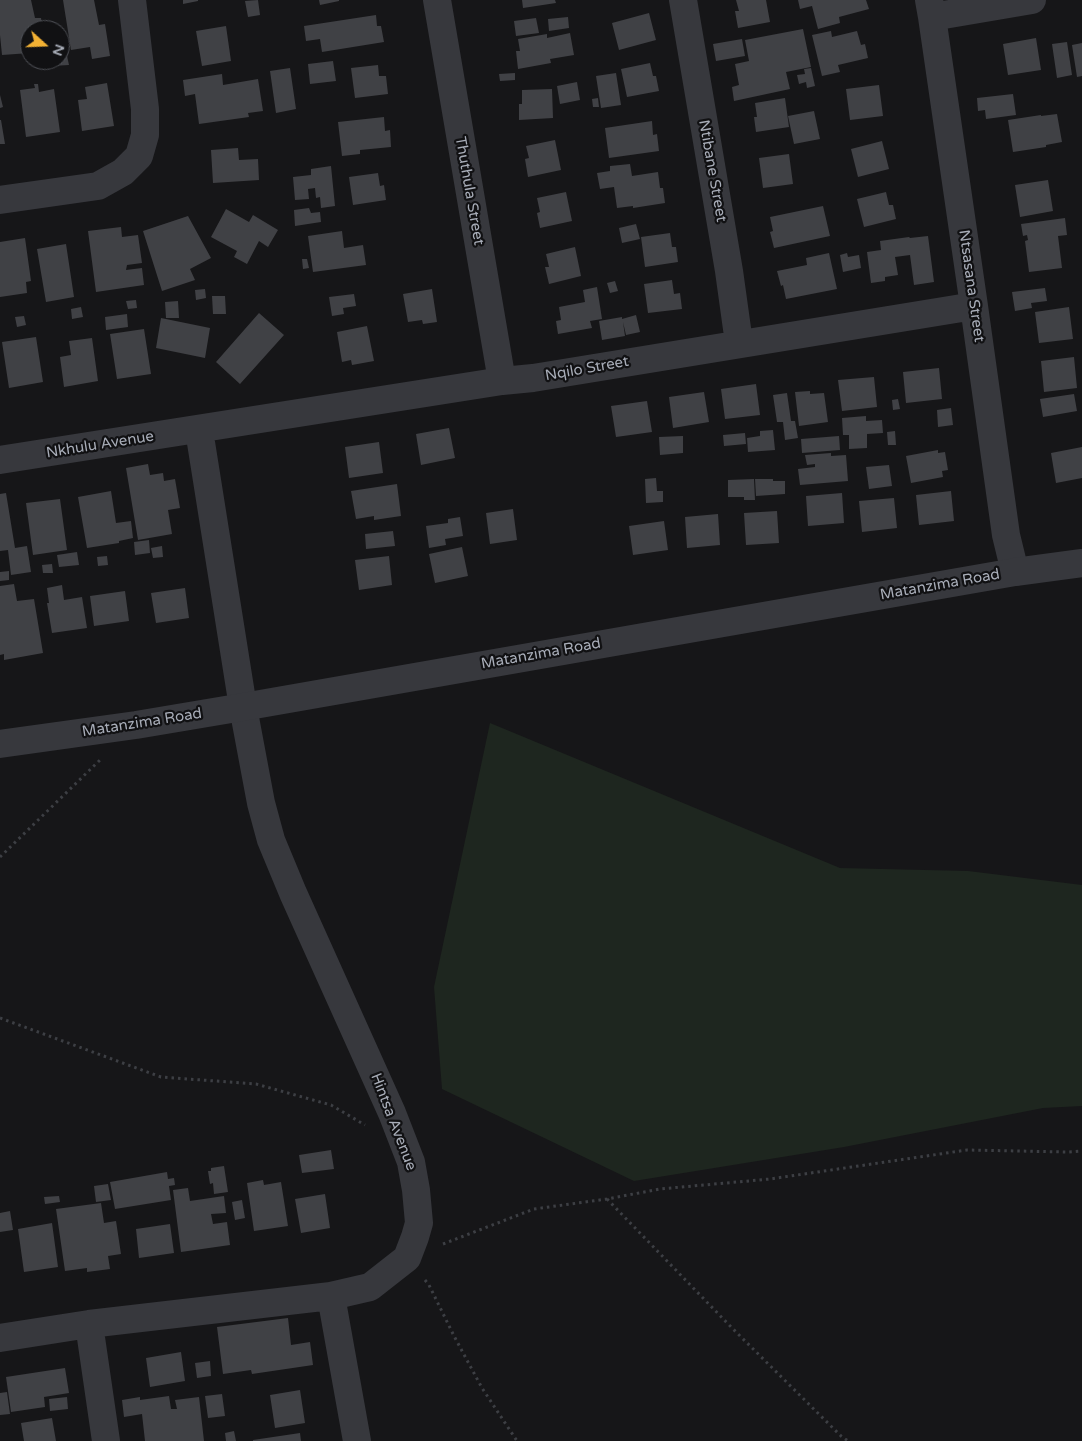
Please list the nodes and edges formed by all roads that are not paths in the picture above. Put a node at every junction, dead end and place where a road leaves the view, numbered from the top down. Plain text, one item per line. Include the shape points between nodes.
1 (132, 0) edge
2 (437, 0) edge
3 (683, 0) edge
4 (1032, 0) edge
5 (931, 8) edge
6 (0, 200) edge
7 (974, 306) junction
8 (739, 343) junction
9 (502, 381) junction
10 (199, 430) junction
11 (0, 460) edge
12 (1082, 562) edge
13 (1015, 572) junction
14 (243, 707) junction
15 (0, 744) edge
16 (331, 1296) junction
17 (89, 1324) junction
18 (0, 1338) edge
19 (106, 1441) edge
20 (357, 1441) edge

1 - 6 street via 145,109 145,135 139,156 123,172 98,186
2 - 9 street, Thuthula Street
3 - 8 street, Ntibane Street
4 - 5 street
5 - 7 street, Ntsasana Street
7 - 8 street, Nqilo Street
7 - 13 street, Ntsasana Street via 1006,535
8 - 9 street, Nqilo Street
9 - 10 street, Nqilo Street
10 - 11 street, Nkhulu Avenue
10 - 14 street, Hintsa Avenue
12 - 13 street, Matanzima Road
13 - 14 street, Matanzima Road
14 - 15 street, Matanzima Road
14 - 16 street, Hintsa Avenue via 271,840 392,1113 411,1162 416,1190 419,1223 407,1258 370,1286
16 - 17 street
16 - 20 street
17 - 18 street
17 - 19 street

